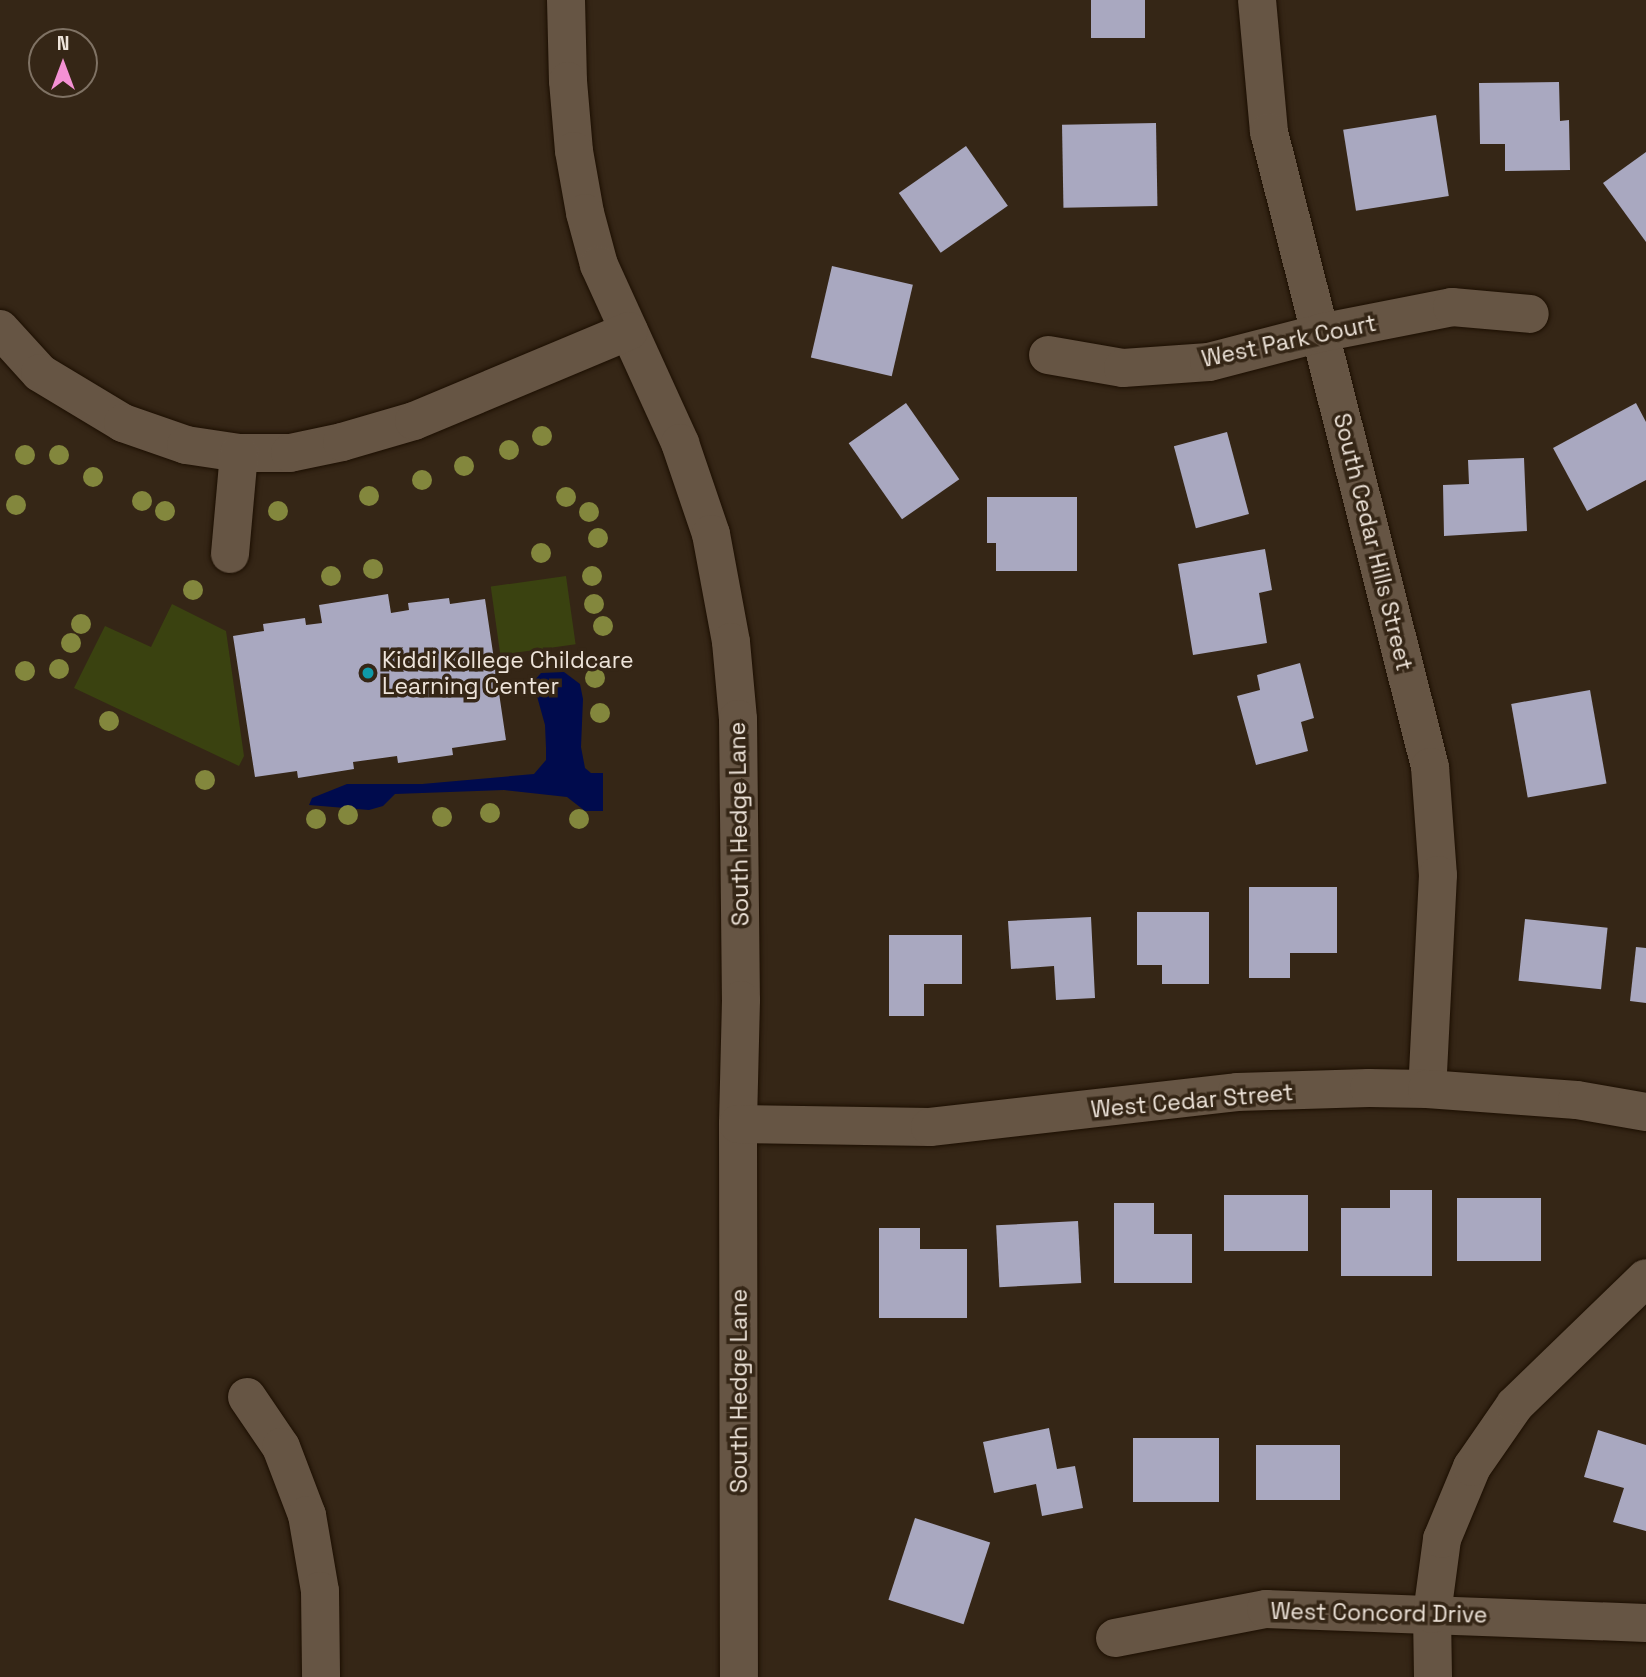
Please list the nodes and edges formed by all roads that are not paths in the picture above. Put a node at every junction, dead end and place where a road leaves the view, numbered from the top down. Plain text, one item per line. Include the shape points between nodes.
1 (566, 0) edge
2 (1257, 0) edge
3 (1530, 314) dead end
4 (0, 330) edge
5 (629, 331) junction
6 (1320, 333) junction
7 (1048, 355) dead end
8 (239, 453) junction
9 (230, 554) dead end
10 (1427, 1089) junction
11 (1646, 1112) edge
12 (738, 1124) junction
13 (1646, 1278) edge
14 (247, 1397) dead end
15 (1432, 1614) junction
16 (1646, 1623) edge
17 (1115, 1638) dead end
18 (321, 1677) edge
19 (739, 1677) edge
20 (1433, 1677) edge

1 - 5 street, South Hedge Lane via 569,95 585,213 599,265
2 - 6 street, South Cedar Hills Street via 1269,132
3 - 6 street, West Park Court via 1452,307
4 - 8 street via 40,373 123,423 186,445
5 - 8 street via 414,421 290,453
5 - 12 street, South Hedge Lane via 680,443 711,534 732,642 738,719
6 - 7 street, West Park Court via 1209,362 1136,368
6 - 10 street, South Cedar Hills Street via 1430,767 1438,875
8 - 9 street
10 - 11 street, West Cedar Street via 1577,1100
10 - 12 street, West Cedar Street via 1237,1091 930,1127
12 - 19 street, South Hedge Lane
13 - 15 street via 1515,1405 1472,1466 1441,1539
14 - 18 street via 281,1447 307,1516 320,1591
15 - 16 street, West Concord Drive
15 - 17 street, West Concord Drive via 1266,1609
15 - 20 street

